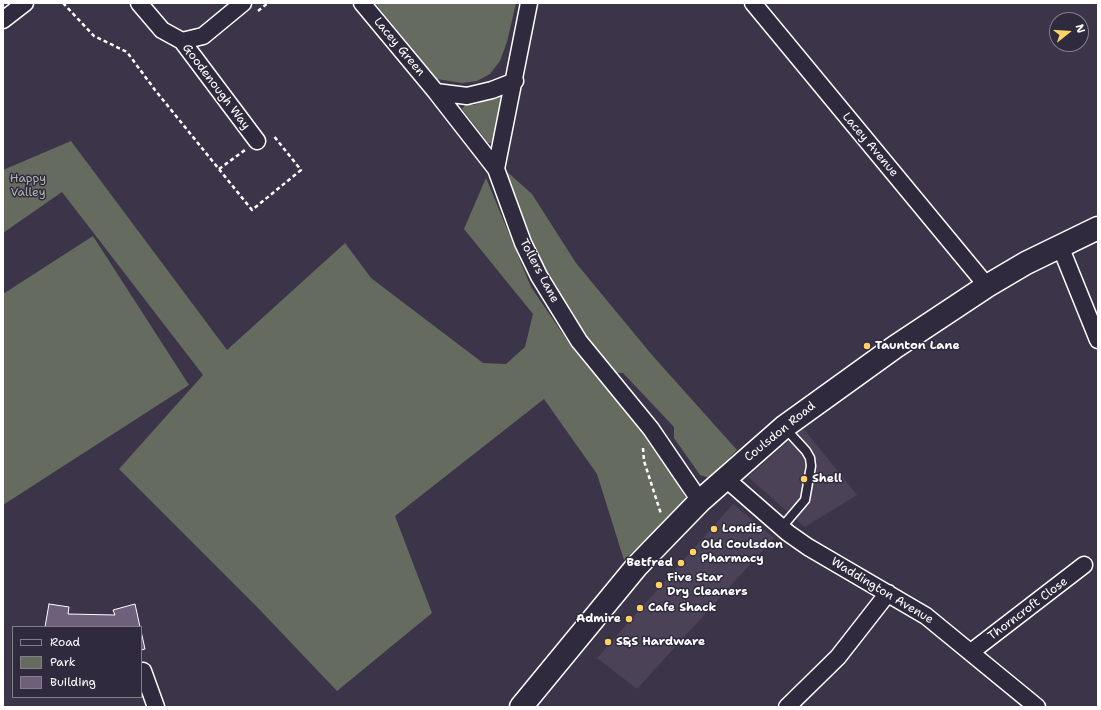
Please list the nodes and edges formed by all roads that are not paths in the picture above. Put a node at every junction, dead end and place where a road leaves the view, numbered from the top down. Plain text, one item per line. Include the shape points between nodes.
1 (25, 3) edge
2 (139, 3) edge
3 (244, 3) edge
4 (362, 3) edge
5 (529, 3) edge
6 (753, 3) edge
7 (3, 20) edge
8 (182, 41) junction
9 (515, 81) junction
10 (436, 92) junction
11 (257, 141) dead end
12 (496, 169) junction
13 (1098, 228) edge
14 (1060, 246) junction
15 (988, 286) junction
16 (1098, 340) edge
17 (784, 426) junction
18 (726, 478) junction
19 (700, 500) junction
20 (782, 527) junction
21 (1084, 565) dead end
22 (888, 593) junction
23 (971, 652) junction
24 (143, 671) dead end
25 (156, 707) edge
26 (521, 707) edge
27 (787, 707) edge
28 (1037, 707) edge

1 - 7 street
2 - 8 street, Goodenough Way via 162,30
3 - 8 street via 204,36
4 - 10 street, Lacey Green
5 - 9 street
6 - 15 street, Lacey Avenue
8 - 11 street, Goodenough Way
9 - 10 street via 466,96
9 - 12 street
10 - 12 street, Lacey Green
12 - 19 street, Tollers Lane via 517,228 539,276 579,341 651,428
13 - 14 main road, Coulsdon Road
14 - 15 main road, Coulsdon Road
14 - 16 street
15 - 17 main road, Coulsdon Road via 895,347
17 - 18 main road, Coulsdon Road
17 - 20 lane via 806,451 811,466 804,500
18 - 19 main road, Coulsdon Road
18 - 20 street, Waddington Avenue
19 - 26 main road, Coulsdon Road via 637,566
20 - 22 street, Waddington Avenue via 808,547
21 - 23 street, Thorncroft Close
22 - 23 street, Waddington Avenue via 926,616
22 - 27 street via 838,657
23 - 28 street, Waddington Avenue
24 - 25 street

